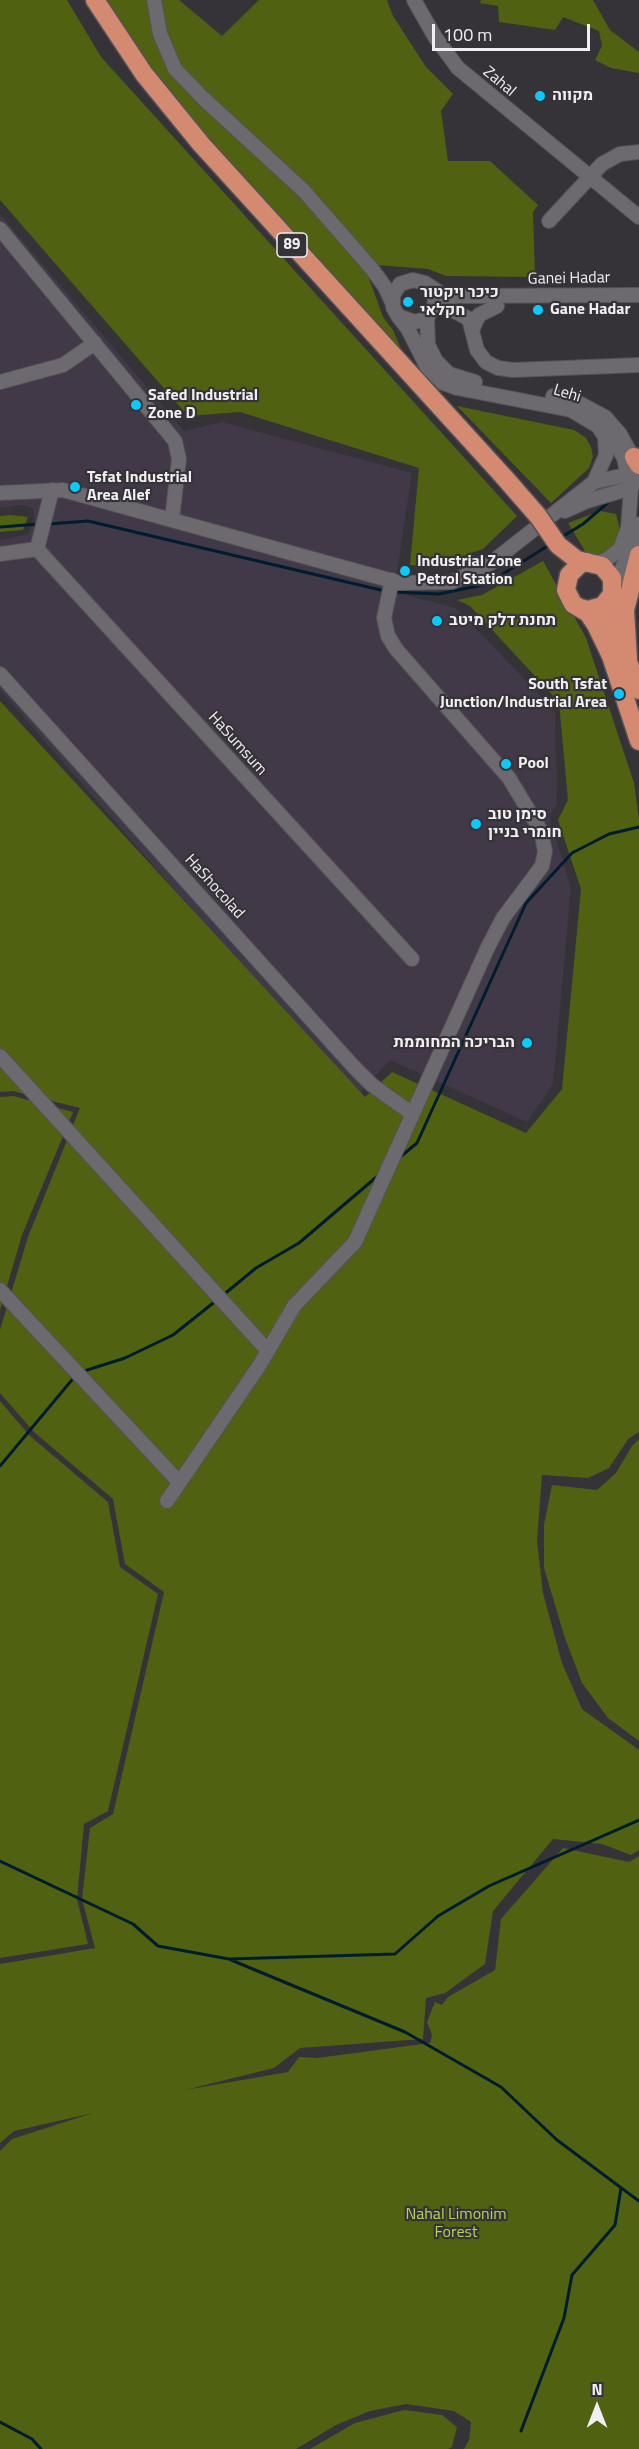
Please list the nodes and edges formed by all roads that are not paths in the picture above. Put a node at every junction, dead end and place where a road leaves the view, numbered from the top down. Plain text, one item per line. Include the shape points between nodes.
1 (94, 0) edge
2 (154, 0) edge
3 (414, 0) edge
4 (639, 152) edge
5 (589, 176) junction
6 (639, 217) edge
7 (549, 221) dead end
8 (0, 229) edge
9 (372, 269) junction
10 (413, 280) junction
11 (429, 286) junction
12 (639, 295) edge
13 (392, 302) junction
14 (639, 304) edge
15 (497, 306) junction
16 (447, 307) junction
17 (429, 315) junction
18 (398, 316) junction
19 (472, 330) junction
20 (95, 343) junction
21 (639, 364) edge
22 (0, 382) edge
23 (598, 426) junction
24 (635, 475) edge
25 (594, 482) junction
26 (52, 490) junction
27 (0, 493) edge
28 (606, 496) junction
29 (172, 519) junction
30 (550, 519) junction
31 (635, 520) edge
32 (558, 545) junction
33 (38, 549) junction
34 (0, 554) edge
35 (639, 555) edge
36 (591, 563) junction
37 (569, 575) junction
38 (392, 580) junction
39 (611, 593) junction
40 (580, 608) junction
41 (628, 659) junction
42 (0, 674) edge
43 (639, 690) edge
44 (639, 741) edge
45 (412, 959) dead end
46 (0, 1056) edge
47 (411, 1113) junction
48 (0, 1290) edge
49 (268, 1351) junction
50 (179, 1482) junction
51 (167, 1501) dead end

1 - 32 highway, 89, bridge via 144,74 201,144 504,477
2 - 9 street via 160,34 175,69 291,177
3 - 5 street, Zahal via 458,68
4 - 5 street via 610,158
5 - 6 street, Zahal
5 - 7 street
8 - 20 street
9 - 10 street via 389,278
9 - 13 street
10 - 11 street
10 - 13 street via 395,289
11 - 12 street, Ganei Hadar via 443,295 456,296
11 - 17 street via 435,299
13 - 18 street
14 - 15 street, Ganei Hadar
15 - 16 street, Ganei Hadar
15 - 19 street via 479,315
16 - 17 street, Ganei Hadar
16 - 19 street via 464,314
17 - 18 street via 415,322
17 - 24 street, Lehi via 432,354 449,374 466,381 577,402 597,411 614,425
18 - 23 street, Lehi via 427,367 442,383 560,407
19 - 21 street via 477,350 486,362 498,368
20 - 22 street via 63,364
20 - 29 street via 175,441 179,459
23 - 24 street, Lehi
23 - 25 street via 605,437 606,455
24 - 25 street
24 - 28 street
24 - 31 street, Lehi
25 - 30 street
26 - 27 street
26 - 29 street via 93,496
26 - 33 street
28 - 30 street
28 - 31 street via 620,502
29 - 38 street
30 - 38 street via 469,576 429,584
31 - 36 street, Lehi via 620,549 606,560
31 - 39 street, Lehi via 632,549
32 - 36 highway, 89 via 577,560
32 - 37 highway, 89
33 - 34 street
33 - 45 street, HaSumsum
35 - 41 highway via 625,610
36 - 37 highway via 580,564
36 - 39 highway, 89 via 608,571
37 - 40 highway, 89 via 566,590 573,604
38 - 47 street via 384,618 388,636 509,777 541,831 545,851 532,883 503,918 491,941
39 - 40 highway via 596,609
39 - 41 highway, 89 via 610,616
40 - 44 highway, 89 via 596,625 610,656
41 - 43 highway, 89
42 - 47 street, HaShocolad via 352,1066
46 - 49 street
47 - 49 street via 355,1242 294,1306
48 - 50 street
49 - 50 street
50 - 51 street

